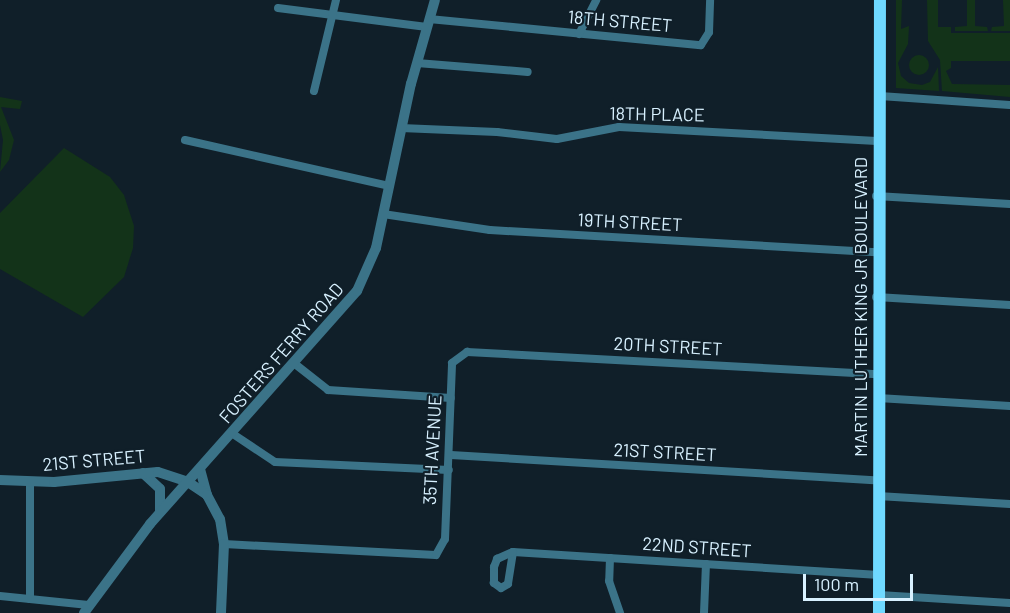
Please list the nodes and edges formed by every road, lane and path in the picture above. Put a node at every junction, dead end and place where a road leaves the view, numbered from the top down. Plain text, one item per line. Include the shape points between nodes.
1 (336, 0) edge
2 (435, 0) edge
3 (596, 0) edge
4 (710, 0) edge
5 (879, 0) edge
6 (278, 8) dead end
7 (333, 14) junction
8 (428, 23) junction
9 (579, 34) junction
10 (417, 63) junction
11 (528, 72) dead end
12 (314, 91) dead end
13 (879, 96) junction
14 (1010, 105) edge
15 (401, 128) junction
16 (185, 140) dead end
17 (878, 141) junction
18 (389, 186) junction
19 (876, 196) junction
20 (1010, 204) edge
21 (383, 214) junction
22 (876, 252) junction
23 (876, 297) junction
24 (1010, 305) edge
25 (458, 355) joint
26 (295, 364) junction
27 (877, 374) junction
28 (451, 398) junction
29 (878, 398) junction
30 (1010, 406) edge
31 (233, 434) junction
32 (451, 455) junction
33 (200, 469) junction
34 (449, 470) junction
35 (143, 473) junction
36 (0, 480) edge
37 (878, 480) junction
38 (30, 482) junction
39 (188, 482) junction
40 (207, 495) junction
41 (878, 496) junction
42 (1010, 504) edge
43 (160, 513) junction
44 (224, 544) junction
45 (513, 552) dead end
46 (610, 558) junction
47 (706, 564) junction
48 (879, 575) junction
49 (879, 595) junction
50 (0, 596) edge
51 (30, 598) junction
52 (1010, 603) edge
53 (86, 609) edge
54 (221, 613) edge
55 (620, 613) edge
56 (704, 613) edge
57 (879, 613) edge

1 - 7 street
2 - 8 street, FOSTERS FERRY ROAD
3 - 9 street
4 - 9 street, 18TH STREET via 709,32 701,45
5 - 13 main road, MARTIN LUTHER KING JR BOULEVARD
6 - 7 street, 18TH STREET
7 - 8 street, 18TH STREET
7 - 12 street
8 - 9 street, 18TH STREET
8 - 10 street, FOSTERS FERRY ROAD
10 - 11 street
10 - 15 street, FOSTERS FERRY ROAD
13 - 14 street
13 - 17 main road, MARTIN LUTHER KING JR BOULEVARD
15 - 17 street, 18TH PLACE via 558,139 619,127
15 - 18 street, FOSTERS FERRY ROAD
16 - 18 street
17 - 19 main road, MARTIN LUTHER KING JR BOULEVARD
18 - 21 street, FOSTERS FERRY ROAD
19 - 20 street
19 - 22 main road, MARTIN LUTHER KING JR BOULEVARD
21 - 22 street, 19TH STREET via 490,230
21 - 26 street, FOSTERS FERRY ROAD via 373,258 357,291
22 - 23 main road, MARTIN LUTHER KING JR BOULEVARD
23 - 24 street
23 - 27 main road, MARTIN LUTHER KING JR BOULEVARD
25 - 27 street, 20TH STREET via 476,352
25 - 28 street, 35TH AVENUE via 452,363
26 - 28 street via 328,390
26 - 31 street, FOSTERS FERRY ROAD
27 - 29 main road, MARTIN LUTHER KING JR BOULEVARD
28 - 32 street, 35TH AVENUE
29 - 30 street
29 - 37 main road, MARTIN LUTHER KING JR BOULEVARD
31 - 33 street, FOSTERS FERRY ROAD
31 - 34 street via 275,462
32 - 34 street, 35TH AVENUE
32 - 37 street, 21ST STREET
33 - 39 street, FOSTERS FERRY ROAD
33 - 40 street
34 - 44 street, 35TH AVENUE via 443,548 427,556
35 - 38 street, 21ST STREET
35 - 39 street, 21ST STREET via 170,473
35 - 43 street via 160,489
36 - 38 street, 21ST STREET
37 - 41 main road, MARTIN LUTHER KING JR BOULEVARD
38 - 51 street
39 - 40 street, 21ST STREET
39 - 43 street, FOSTERS FERRY ROAD
40 - 44 street via 220,519
41 - 42 street
41 - 48 main road, MARTIN LUTHER KING JR BOULEVARD
43 - 53 street, FOSTERS FERRY ROAD
44 - 54 street
45 - 46 street, 22ND STREET
46 - 47 street, 22ND STREET
46 - 55 street via 609,581
47 - 48 street, 22ND STREET
47 - 56 street
48 - 49 main road, MARTIN LUTHER KING JR BOULEVARD
49 - 52 street
49 - 57 main road, MARTIN LUTHER KING JR BOULEVARD
50 - 51 street
51 - 53 street

